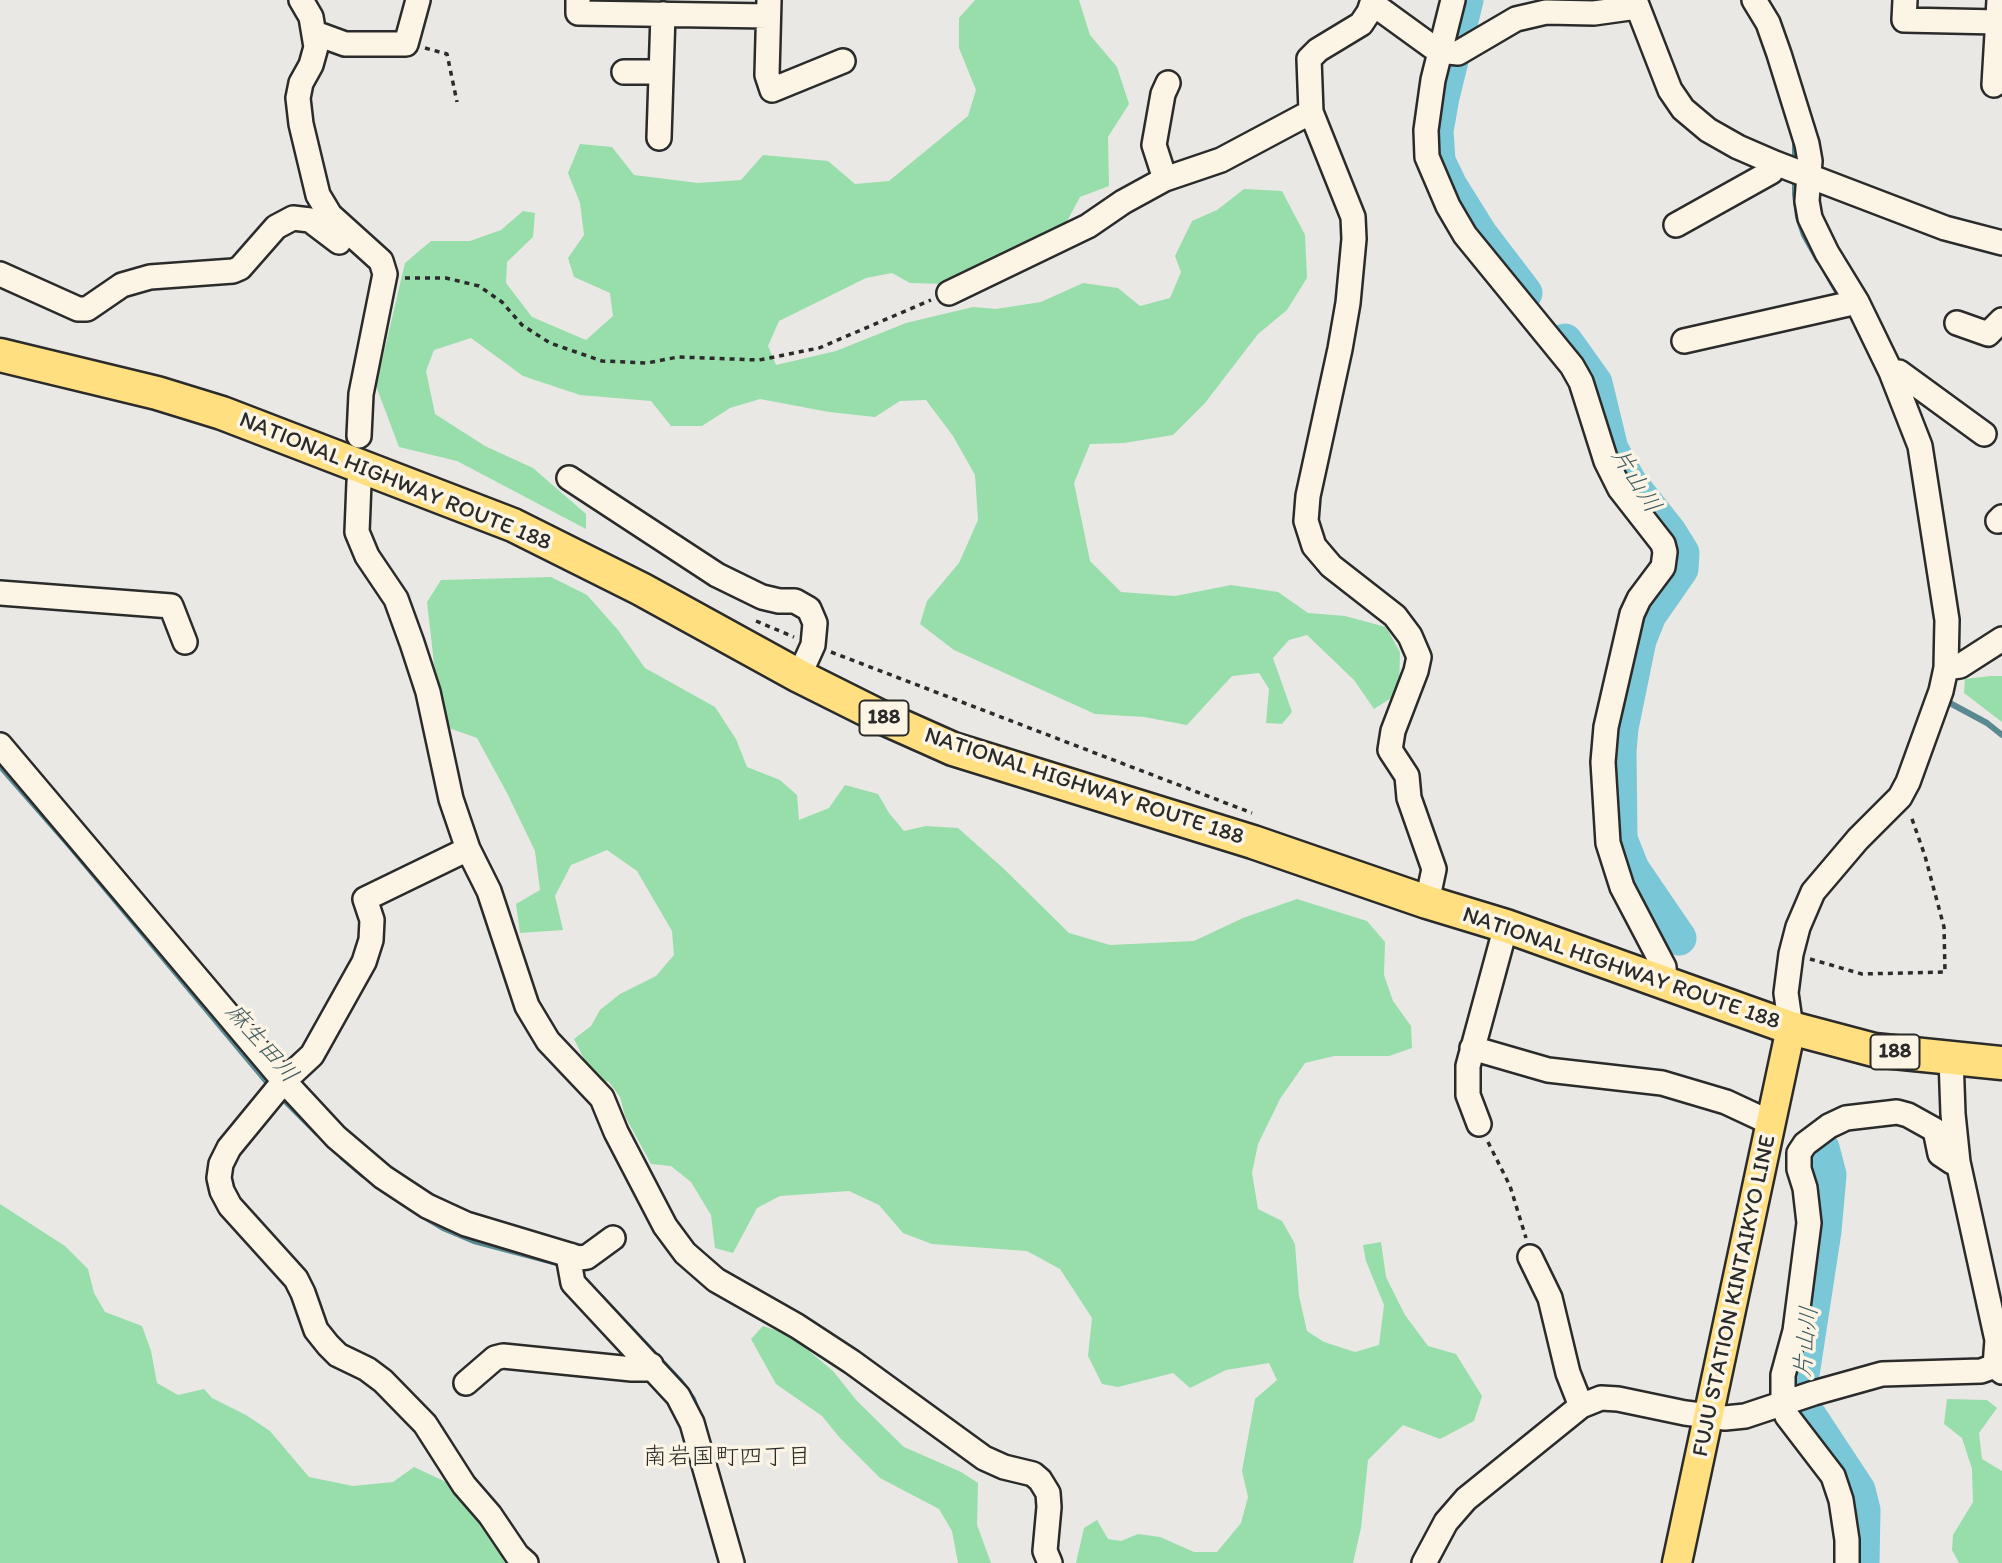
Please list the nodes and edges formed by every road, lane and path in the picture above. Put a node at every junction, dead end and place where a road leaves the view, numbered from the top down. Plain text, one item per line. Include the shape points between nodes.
1 (301, 0) edge
2 (418, 0) edge
3 (578, 0) edge
4 (1453, 0) edge
5 (1754, 0) edge
6 (1905, 0) edge
7 (1373, 2) edge
8 (1636, 3) edge
9 (768, 8) edge
10 (1998, 11) edge
11 (663, 14) junction
12 (314, 33) junction
13 (406, 44) junction
14 (1447, 52) junction
15 (843, 61) dead end
16 (624, 72) dead end
17 (661, 72) junction
18 (1168, 83) dead end
19 (1994, 85) dead end
20 (457, 102) dead end
21 (1311, 112) junction
22 (659, 138) dead end
23 (1775, 163) junction
24 (1808, 176) junction
25 (1165, 179) junction
26 (1676, 225) dead end
27 (2002, 243) edge
28 (0, 274) edge
29 (384, 280) junction
30 (949, 293) joint
31 (1857, 302) junction
32 (2002, 320) edge
33 (1957, 323) dead end
34 (1684, 341) dead end
35 (0, 355) edge
36 (1891, 372) junction
37 (1984, 434) dead end
38 (359, 436) dead end
39 (569, 478) dead end
40 (359, 482) dead end
41 (0, 593) edge
42 (2002, 639) edge
43 (185, 642) dead end
44 (1946, 668) junction
45 (799, 676) junction
46 (0, 745) edge
47 (1900, 797) junction
48 (468, 849) junction
49 (1427, 902) junction
50 (1506, 926) junction
51 (1791, 954) junction
52 (1665, 983) junction
53 (1791, 1028) junction
54 (1472, 1048) junction
55 (1951, 1058) junction
56 (2002, 1063) edge
57 (284, 1081) junction
58 (1771, 1123) junction
59 (1479, 1124) joint
60 (1958, 1162) junction
61 (613, 1238) dead end
62 (570, 1255) junction
63 (1530, 1258) joint
64 (651, 1364) junction
65 (1998, 1369) edge
66 (466, 1382) dead end
67 (1797, 1398) junction
68 (1581, 1406) junction
69 (1709, 1416) junction
70 (526, 1563) edge
71 (732, 1563) edge
72 (1050, 1563) edge
73 (1424, 1563) edge
74 (1677, 1563) edge
75 (1847, 1563) edge

1 - 12 street
2 - 13 street
3 - 11 street via 578,13
4 - 14 street
5 - 24 street via 1768,23 1807,145
6 - 10 street via 1904,20
7 - 14 street
7 - 21 street via 1361,24 1309,60
8 - 14 street via 1594,13 1546,12 1516,19
8 - 23 street via 1670,90 1683,109 1708,131
9 - 11 street
9 - 15 street via 767,75 772,90
10 - 19 street
11 - 17 street
12 - 13 street via 345,44
12 - 29 street via 316,47 298,98 318,195 330,215 381,261
13 - 20 path via 447,54
14 - 52 street via 1426,130 1427,157 1448,206 1465,235 1572,366 1606,461 1665,552 1663,567 1632,614 1606,727 1603,762 1608,842 1622,887 1664,967
16 - 17 street
17 - 22 street
18 - 25 street via 1154,145
21 - 25 street via 1221,160
21 - 49 street via 1353,217 1354,239 1348,303 1306,521 1314,546 1331,566 1395,616 1419,657 1390,750 1407,776 1409,798 1434,869
23 - 24 street
23 - 26 street via 1771,173
24 - 27 street via 1945,228
24 - 31 street via 1810,218
25 - 30 street via 1088,226
28 - 29 street via 87,309 122,285 150,277 221,274 240,268 276,227 293,218 310,220
29 - 30 path via 446,278 479,286 550,343 602,361 647,363 678,357 759,360 818,348
29 - 38 street via 363,382
31 - 34 street
31 - 36 street
32 - 33 street via 1988,334
35 - 45 highway, NATIONAL HIGHWAY ROUTE 188 / 188 via 222,413 513,525
36 - 37 street via 1899,372
36 - 44 street via 1923,459 1947,620
39 - 45 street via 718,575 762,597 795,601 809,609 815,623 813,645
40 - 48 street via 357,532 396,599 412,643
41 - 43 street via 171,606
42 - 44 street via 1961,666
44 - 47 street
45 - 49 highway, NATIONAL HIGHWAY ROUTE 188 / 188 via 953,749 1254,842
46 - 57 street
47 - 51 street via 1813,892
47 - 51 path via 1906,802 1925,856 1944,927 1945,972 1862,974
48 - 57 street via 365,898 372,940 364,962 312,1055
48 - 72 street via 489,891 527,1006 548,1041 602,1098 665,1226 685,1253 716,1280 852,1362 984,1458 1033,1474 1048,1493 1045,1551
49 - 50 highway, NATIONAL HIGHWAY ROUTE 188 / 188
50 - 52 highway, NATIONAL HIGHWAY ROUTE 188 / 188
50 - 54 street
51 - 53 street via 1786,993
52 - 53 highway, NATIONAL HIGHWAY ROUTE 188 / 188
53 - 55 highway, NATIONAL HIGHWAY ROUTE 188 / 188 via 1874,1050
53 - 58 main road, FUJU STATION KINTAIKYO LINE
54 - 58 street via 1548,1070 1662,1083 1726,1102
54 - 59 street via 1468,1095
55 - 56 highway, NATIONAL HIGHWAY ROUTE 188 / 188
55 - 60 street
57 - 62 street via 336,1137 427,1206 467,1224
57 - 70 street via 229,1148 221,1164 222,1191 230,1206 296,1279 316,1330 328,1345 383,1381 425,1424 464,1485
58 - 69 main road, FUJU STATION KINTAIKYO LINE
59 - 63 path via 1510,1186
60 - 65 street via 1997,1340
60 - 67 street via 1940,1154 1935,1130 1897,1112 1846,1118 1805,1144 1799,1169 1809,1223 1795,1331 1783,1375
61 - 62 street via 587,1257
62 - 64 street via 573,1283
63 - 68 street via 1550,1298
64 - 66 street via 632,1369 503,1356
64 - 71 street via 678,1396 692,1423
65 - 67 street via 1882,1374
67 - 69 street via 1745,1416
67 - 75 street via 1787,1416 1833,1476 1841,1500
68 - 69 street via 1601,1398 1618,1399
68 - 73 street via 1466,1499 1446,1522
69 - 74 main road, FUJU STATION KINTAIKYO LINE

